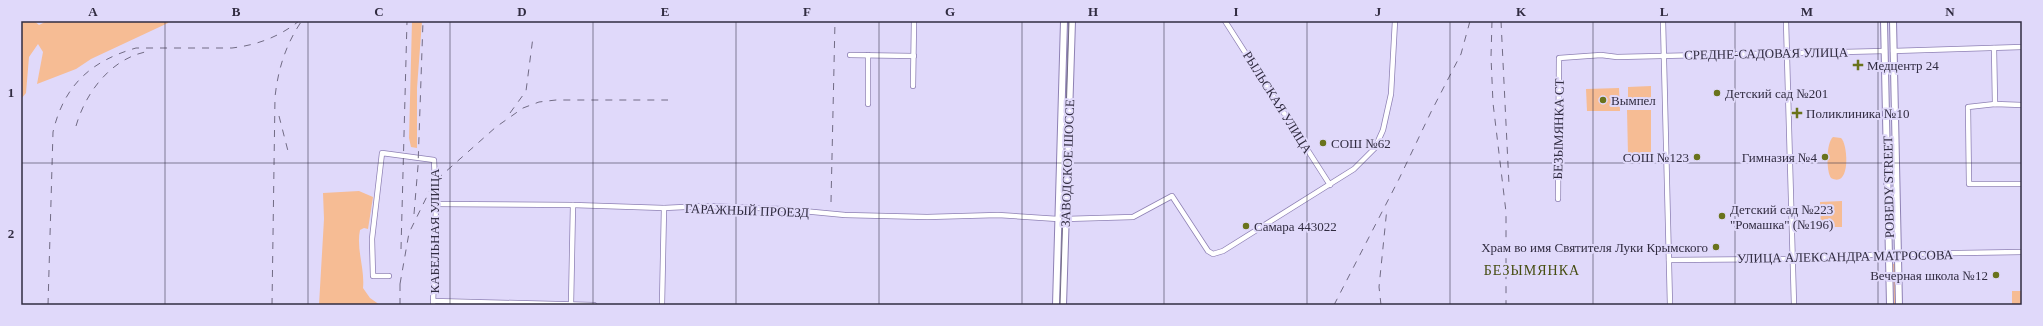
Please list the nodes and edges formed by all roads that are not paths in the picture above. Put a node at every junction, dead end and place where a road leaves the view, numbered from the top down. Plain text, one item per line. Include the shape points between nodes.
1 (914, 21) edge
2 (1064, 21) edge
3 (1072, 21) edge
4 (1225, 21) edge
5 (1395, 21) edge
6 (1663, 21) edge
7 (1786, 21) edge
8 (1884, 21) edge
9 (1893, 21) edge
10 (1064, 35) junction
11 (1071, 35) junction
12 (2022, 47) edge
13 (1994, 48) junction
14 (1885, 51) junction
15 (1893, 51) junction
16 (1787, 54) junction
17 (850, 55) dead end
18 (868, 55) junction
19 (1664, 55) junction
20 (914, 56) junction
21 (1559, 58) joint
22 (913, 86) dead end
23 (868, 104) dead end
24 (1995, 104) junction
25 (2022, 105) edge
26 (2022, 184) edge
27 (1330, 185) junction
28 (1558, 199) dead end
29 (436, 204) junction
30 (573, 205) junction
31 (664, 208) junction
32 (1058, 219) junction
33 (1065, 219) junction
34 (2022, 252) edge
35 (1889, 254) junction
36 (1898, 254) junction
37 (1793, 258) junction
38 (1669, 260) junction
39 (389, 276) dead end
40 (433, 303) edge
41 (571, 305) edge
42 (594, 305) edge
43 (662, 305) edge
44 (1056, 305) edge
45 (1063, 305) edge
46 (1670, 305) edge
47 (1794, 305) edge
48 (1890, 305) edge
49 (1899, 305) edge

1 - 20 street
2 - 10 main road, ЗАВОДСКОЕ ШОССЕ
3 - 11 main road, ЗАВОДСКОЕ ШОССЕ
4 - 27 street, РЫЛЬСКАЯ УЛИЦА
5 - 27 street via 1392,84 1383,130 1367,158
6 - 19 street
7 - 16 street
8 - 14 main road, POBEDY STREET
9 - 15 main road, POBEDY STREET
10 - 11 main road
10 - 32 main road, ЗАВОДСКОЕ ШОССЕ
11 - 33 main road, ЗАВОДСКОЕ ШОССЕ
12 - 13 street, СРЕДНЕ-САДОВАЯ УЛИЦА
13 - 15 street, СРЕДНЕ-САДОВАЯ УЛИЦА
13 - 24 street
14 - 15 main road, СРЕДНЕ-САДОВАЯ УЛИЦА
14 - 16 street, СРЕДНЕ-САДОВАЯ УЛИЦА
14 - 35 main road, POBEDY STREET
15 - 36 main road, POBEDY STREET
16 - 19 street, СРЕДНЕ-САДОВАЯ УЛИЦА
16 - 37 street
17 - 18 street
18 - 20 street
18 - 23 street
19 - 21 street, СРЕДНЕ-САДОВАЯ УЛИЦА
19 - 38 street
20 - 22 street
21 - 28 street, БЕЗЫМЯНКА СТ
24 - 25 street
24 - 26 street via 1968,107 1969,184
27 - 33 street via 1223,251 1213,254 1208,251 1172,196 1134,216
29 - 30 street, ГАРАЖНЫЙ ПРОЕЗД
29 - 39 street, КАБЕЛЬНАЯ УЛИЦА via 434,160 382,153 372,239 373,276
29 - 40 street, КАБЕЛЬНАЯ УЛИЦА
30 - 31 street, ГАРАЖНЫЙ ПРОЕЗД
30 - 41 street
31 - 32 street, ГАРАЖНЫЙ ПРОЕЗД via 705,206 845,215 998,215
31 - 43 street
32 - 33 main road
32 - 44 main road, ЗАВОДСКОЕ ШОССЕ
33 - 45 main road, ЗАВОДСКОЕ ШОССЕ
34 - 36 street, УЛИЦА АЛЕКСАНДРА МАТРОСОВА
35 - 36 main road, УЛИЦА АЛЕКСАНДРА МАТРОСОВА
35 - 37 street, УЛИЦА АЛЕКСАНДРА МАТРОСОВА
35 - 48 main road, POBEDY STREET
36 - 49 main road, POBEDY STREET
37 - 38 street, УЛИЦА АЛЕКСАНДРА МАТРОСОВА
37 - 47 street
38 - 46 street
40 - 41 street
41 - 42 street

